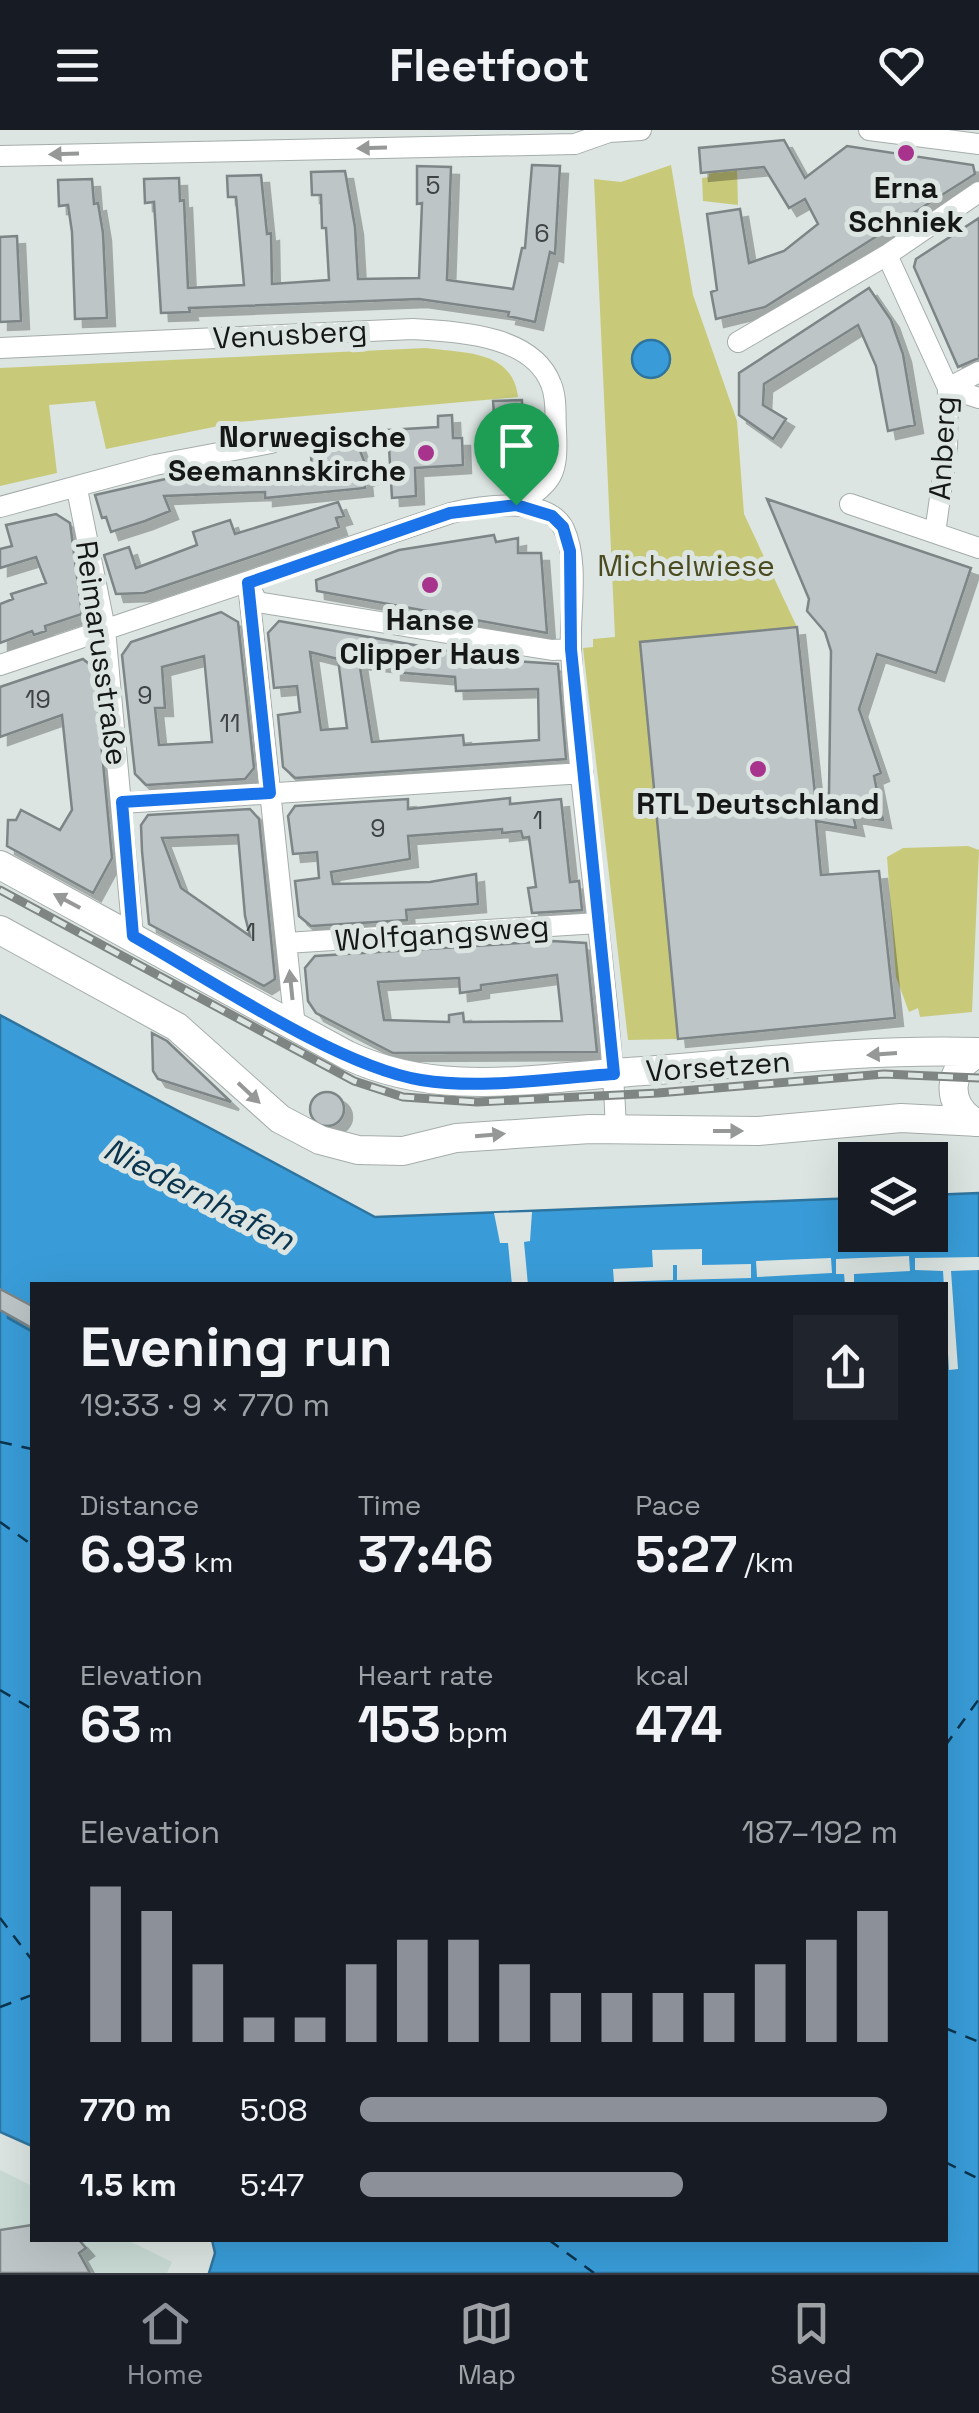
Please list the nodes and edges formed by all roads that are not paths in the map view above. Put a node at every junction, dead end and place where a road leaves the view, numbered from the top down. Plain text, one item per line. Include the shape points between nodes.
1 (641, 130) edge
2 (868, 130) edge
3 (609, 131) edge
4 (979, 144) edge
5 (0, 156) edge
6 (979, 192) edge
7 (888, 255) junction
8 (738, 342) dead end
9 (0, 348) edge
10 (979, 372) edge
11 (948, 388) junction
12 (979, 398) edge
13 (271, 442) dead end
14 (77, 489) junction
15 (850, 504) dead end
16 (516, 505) junction
17 (0, 506) edge
18 (935, 533) junction
19 (979, 548) edge
20 (248, 583) junction
21 (104, 628) junction
22 (571, 649) junction
23 (0, 665) edge
24 (583, 773) junction
25 (270, 793) junction
26 (122, 802) junction
27 (0, 865) edge
28 (598, 922) junction
29 (0, 930) edge
30 (133, 936) junction
31 (286, 943) junction
32 (296, 1027) junction
33 (979, 1052) edge
34 (614, 1074) junction
35 (977, 1122) edge
36 (616, 1128) junction

1 - 3 street
2 - 4 street
3 -> 5 street via 575,144
6 - 7 street
7 - 8 street
7 - 11 street, Anberg
9 - 16 street, Venusberg via 462,332 532,358 554,394 556,467 547,486
10 - 11 street
11 - 12 street
11 - 18 street, Anberg
13 - 14 street
14 - 17 street
14 - 21 street, Reimarusstraße
15 - 18 street
16 - 20 street via 450,513
16 - 22 street via 552,516 563,527 570,551
18 - 19 street
20 - 21 street
20 - 22 street via 257,602
20 - 25 street
21 - 23 street
21 - 26 street, Reimarusstraße
22 - 24 street
24 - 25 street
24 - 28 street
25 - 26 street
25 - 31 street
26 - 30 street, Reimarusstraße
30 -> 27 main road, Vorsetzen
28 - 31 street, Wolfgangsweg
28 - 34 street
29 -> 36 main road, Vorsetzen via 177,1028 265,1108 340,1146 394,1152 456,1138
30 - 32 main road, Vorsetzen
32 -> 31 street
32 - 34 main road, Vorsetzen via 370,1066 425,1081
33 -> 34 main road, Vorsetzen
33 - 35 main road via 964,1062 953,1083 956,1104
34 - 36 street
36 -> 35 main road, Vorsetzen via 758,1131 901,1118

